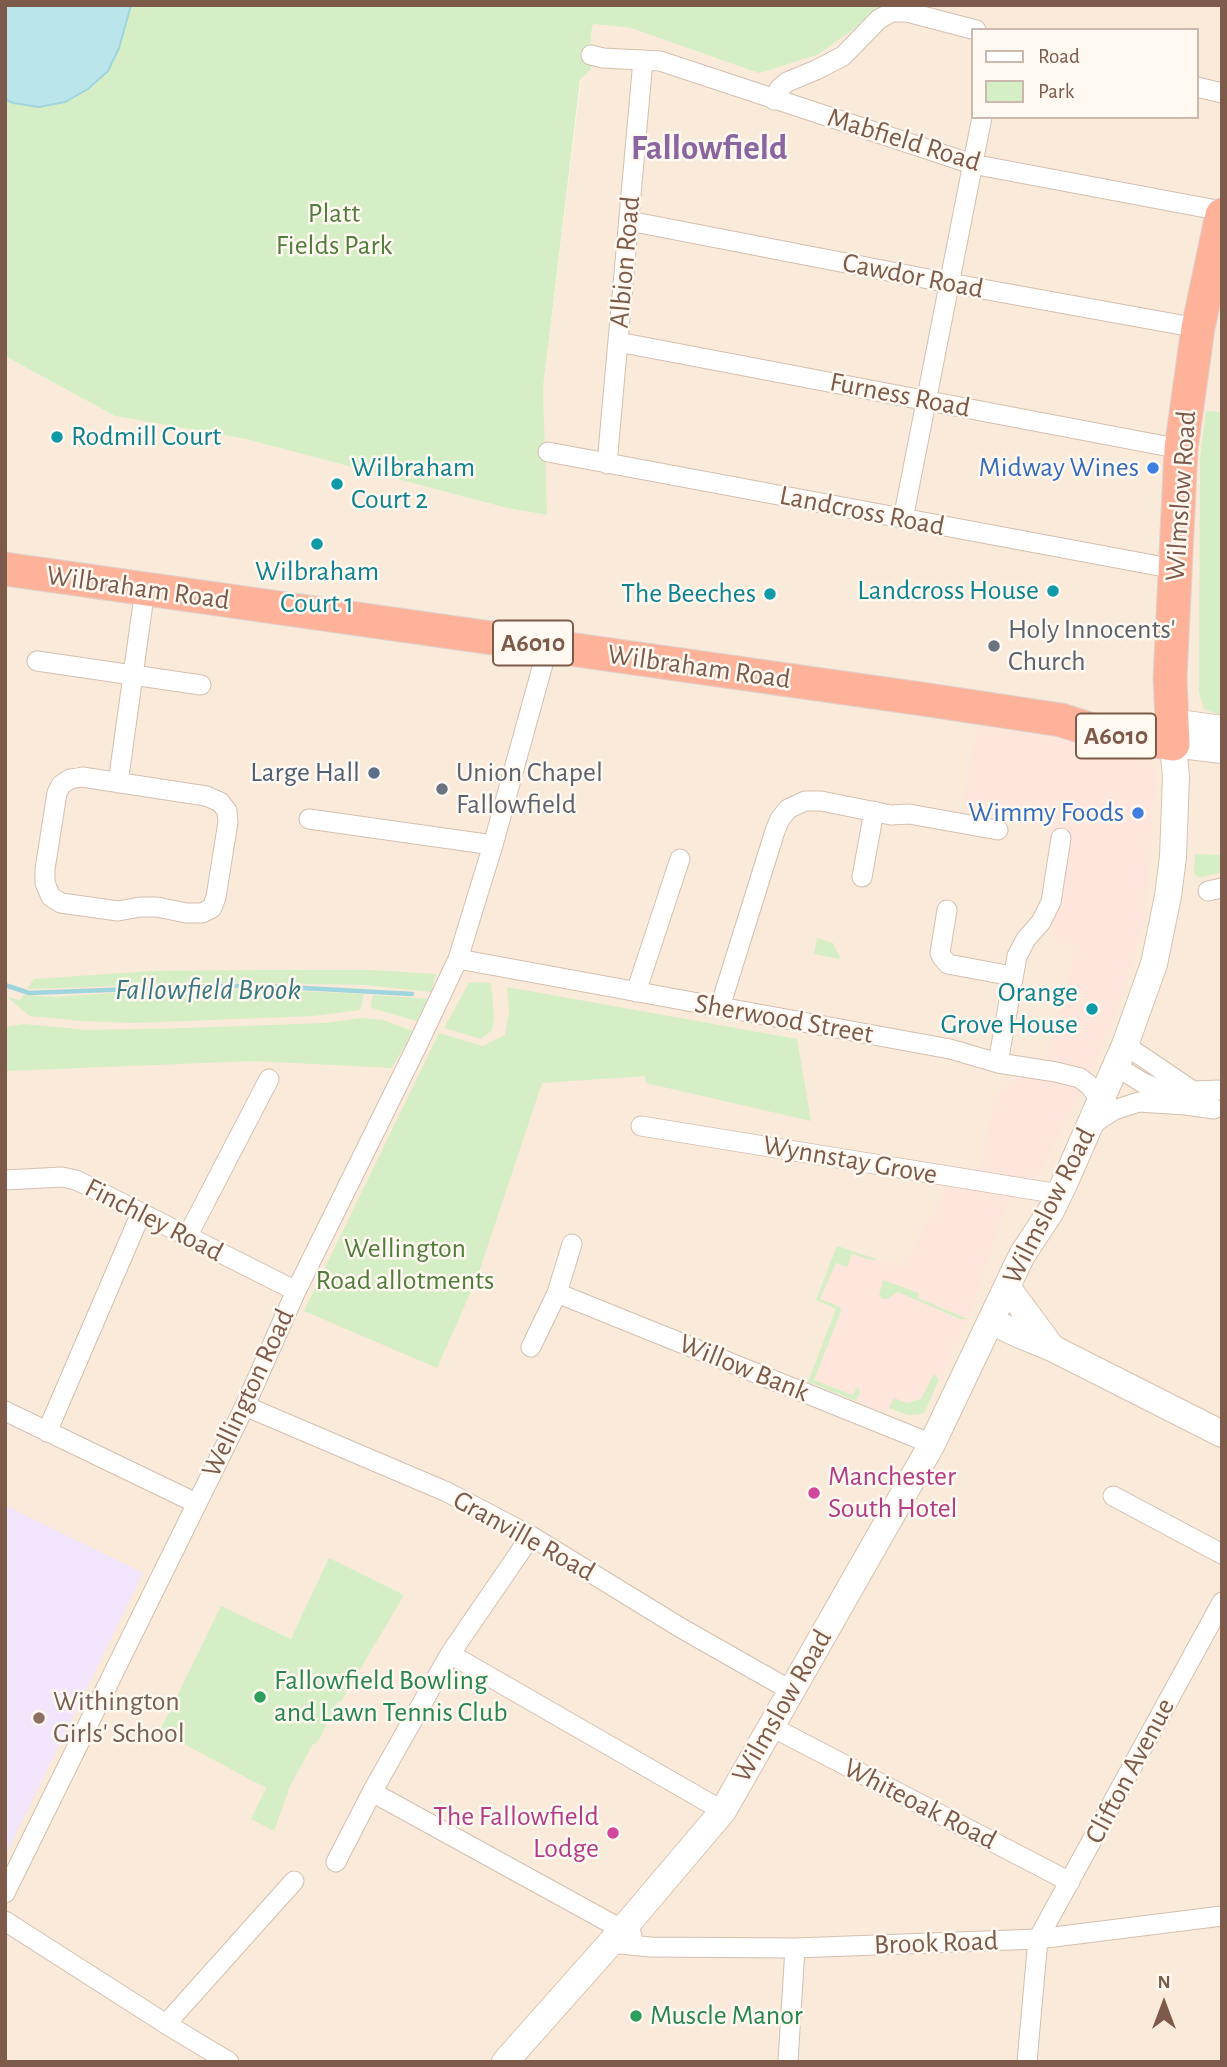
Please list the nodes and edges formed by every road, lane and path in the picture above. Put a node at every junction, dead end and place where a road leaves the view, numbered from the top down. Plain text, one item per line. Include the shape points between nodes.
1 (972, 29) edge
2 (591, 55) dead end
3 (643, 60) junction
4 (1199, 87) edge
5 (1222, 93) edge
6 (774, 100) junction
7 (982, 119) edge
8 (972, 164) junction
9 (1222, 213) edge
10 (629, 221) junction
11 (949, 283) junction
12 (1198, 328) junction
13 (618, 342) junction
14 (926, 401) junction
15 (1181, 449) junction
16 (548, 452) dead end
17 (607, 464) junction
18 (903, 519) junction
19 (5, 569) edge
20 (1175, 569) junction
21 (145, 589) junction
22 (548, 646) junction
23 (37, 662) dead end
24 (133, 675) junction
25 (201, 685) dead end
26 (1222, 729) edge
27 (1172, 733) junction
28 (1222, 750) edge
29 (118, 783) junction
30 (874, 811) junction
31 (309, 818) dead end
32 (998, 830) dead end
33 (1060, 838) dead end
34 (493, 845) junction
35 (680, 859) dead end
36 (862, 877) dead end
37 (947, 910) dead end
38 (458, 959) junction
39 (1013, 976) junction
40 (636, 992) junction
41 (720, 1007) junction
42 (1120, 1055) junction
43 (998, 1063) junction
44 (269, 1079) dead end
45 (1222, 1090) edge
46 (1192, 1091) junction
47 (1100, 1100) junction
48 (1214, 1109) junction
49 (1091, 1125) junction
50 (641, 1126) dead end
51 (5, 1180) edge
52 (1059, 1195) junction
53 (141, 1213) junction
54 (187, 1237) junction
55 (572, 1244) dead end
56 (1007, 1287) junction
57 (296, 1291) junction
58 (557, 1293) junction
59 (991, 1321) junction
60 (531, 1347) dead end
61 (1052, 1348) junction
62 (245, 1406) junction
63 (5, 1411) edge
64 (47, 1432) junction
65 (1222, 1434) edge
66 (932, 1444) junction
67 (1134, 1485) dead end
68 (196, 1503) junction
69 (531, 1536) junction
70 (1222, 1554) edge
71 (1222, 1602) edge
72 (450, 1654) junction
73 (790, 1690) junction
74 (769, 1726) junction
75 (372, 1792) junction
76 (723, 1811) junction
77 (336, 1862) dead end
78 (294, 1881) dead end
79 (1070, 1882) junction
80 (5, 1893) edge
81 (1222, 1916) edge
82 (5, 1921) edge
83 (617, 1936) junction
84 (1038, 1939) junction
85 (796, 1948) junction
86 (166, 2024) junction
87 (229, 2062) edge
88 (505, 2062) edge
89 (788, 2062) edge
90 (1027, 2062) edge

1 - 6 street via 892,12 843,56 787,82
2 - 3 street, Mabfield Road
3 - 6 street, Mabfield Road via 660,61
3 - 10 street, Albion Road
4 - 5 street
6 - 8 street, Mabfield Road
7 - 8 street
8 - 9 street, Mabfield Road
8 - 11 street
9 - 12 highway, Wilmslow Road / A6010
10 - 11 street, Cawdor Road
10 - 13 street, Albion Road
11 - 12 street, Cawdor Road
11 - 14 street
12 - 15 highway, Wilmslow Road / A6010
13 - 14 street, Furness Road
13 - 17 street, Albion Road
14 - 15 street, Furness Road
14 - 18 street
15 - 20 highway, Wilmslow Road / A6010
16 - 17 street, Landcross Road
17 - 18 street, Landcross Road
18 - 20 street, Landcross Road
19 - 21 highway, Wilbraham Road / A6010
20 - 27 highway, Wilmslow Road / A6010
21 - 22 highway, Wilbraham Road / A6010
21 - 24 street
22 - 27 highway, Wilbraham Road / A6010 via 1060,720 1111,717
22 - 34 street, Wellington Road
23 - 24 street
24 - 25 street
24 - 29 street
26 - 27 main road
27 - 28 main road
27 - 42 main road, Wilmslow Road via 1176,777 1168,896 1154,964
29 - 29 street via 206,796 227,811 212,908 202,913 157,907 118,911 61,903 51,897 45,869 61,785 82,778
30 - 32 street
30 - 36 street
30 - 41 street via 805,800 780,819
31 - 34 street
33 - 39 street via 1051,902 1017,956
34 - 38 street, Wellington Road
35 - 40 street
37 - 39 street via 940,953 948,964
38 - 40 street, Sherwood Street
38 - 57 street, Wellington Road
39 - 43 street
40 - 41 street, Sherwood Street
41 - 43 street, Sherwood Street via 950,1049
42 - 46 street
42 - 47 main road, Wilmslow Road
42 - 48 street via 1143,1083
43 - 47 street, Sherwood Street via 1080,1078
44 - 54 street
45 - 46 street
46 - 48 street
47 - 49 main road, Wilmslow Road
48 - 49 street via 1139,1102 1114,1110
49 - 52 main road, Wilmslow Road
50 - 52 street, Wynnstay Grove
51 - 53 street, Finchley Road via 76,1180
52 - 56 main road, Wilmslow Road
53 - 54 street, Finchley Road
53 - 64 street
54 - 57 street, Finchley Road
55 - 58 street
56 - 59 main road, Wilmslow Road
56 - 61 main road
57 - 62 street, Wellington Road
58 - 60 street
58 - 66 street, Willow Bank
59 - 61 main road
59 - 66 main road, Wilmslow Road
61 - 65 main road
62 - 68 street, Wellington Road
62 - 69 street, Granville Road via 447,1492
63 - 64 street
64 - 68 street
66 - 73 main road, Wilmslow Road
67 - 70 street via 1119,1499
68 - 80 street, Wellington Road
69 - 72 street
69 - 73 street, Granville Road
71 - 79 street, Clifton Avenue
72 - 75 street
72 - 76 street
73 - 74 main road, Wilmslow Road
74 - 76 main road, Wilmslow Road
74 - 79 street, Whiteoak Road
75 - 77 street
75 - 83 street
76 - 83 main road, Wilmslow Road
78 - 86 street
79 - 84 street, Clifton Avenue
81 - 84 street, Brook Road
82 - 86 street
83 - 85 street, Brook Road via 650,1947
83 - 88 main road, Wilmslow Road
84 - 85 street, Brook Road
84 - 90 street
85 - 89 street
86 - 87 street

